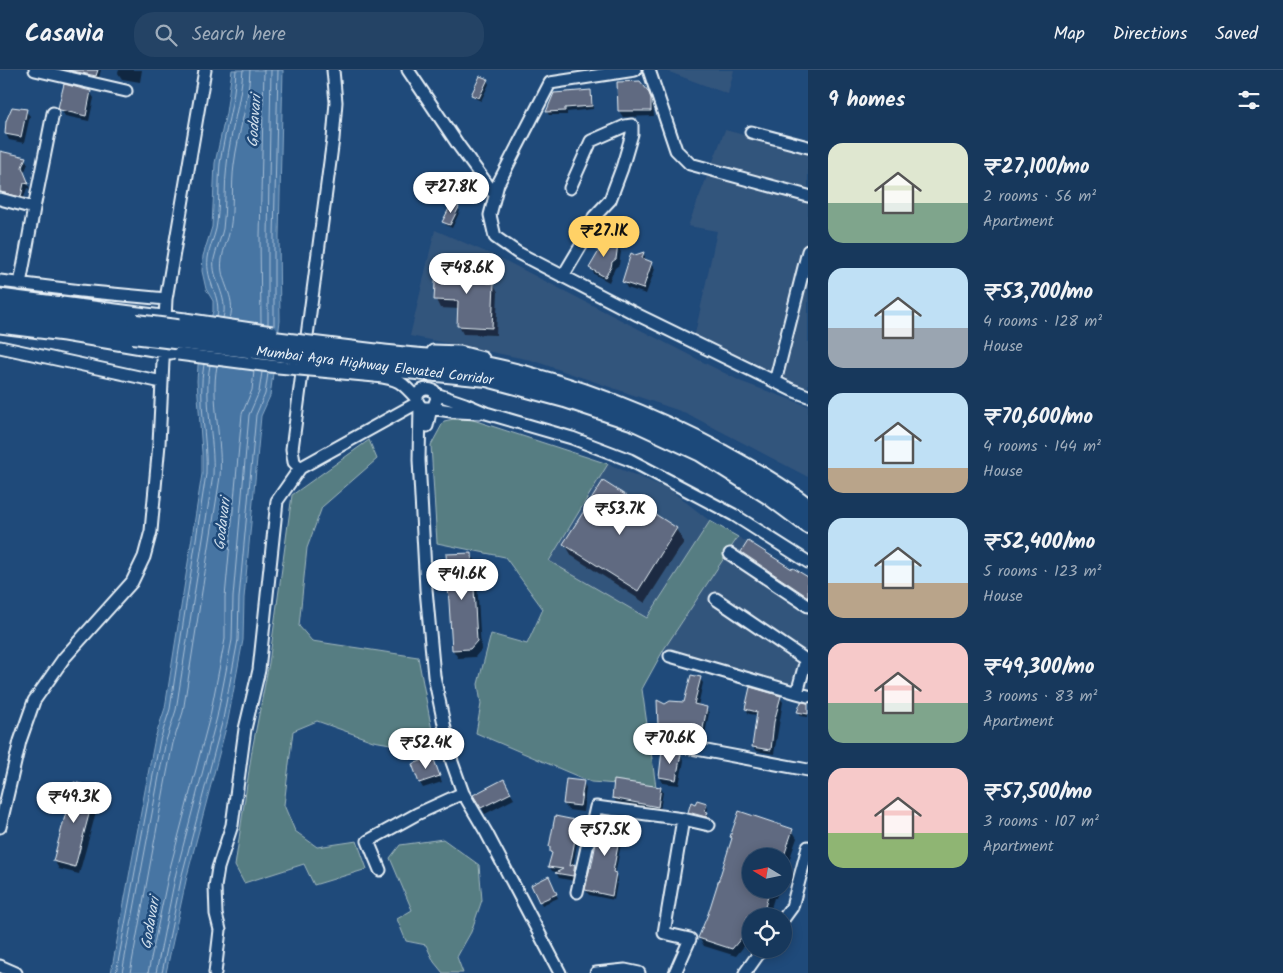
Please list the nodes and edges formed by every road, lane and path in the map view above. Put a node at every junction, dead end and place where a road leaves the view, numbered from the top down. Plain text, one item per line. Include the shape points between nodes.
1 (35, 70) edge
2 (205, 70) edge
3 (333, 70) edge
4 (408, 70) edge
5 (635, 70) edge
6 (649, 70) edge
7 (126, 91) dead end
8 (53, 113) dead end
9 (751, 132) dead end
10 (808, 147) edge
11 (570, 188) dead end
12 (495, 195) junction
13 (808, 196) edge
14 (0, 199) edge
15 (34, 208) junction
16 (808, 251) edge
17 (563, 276) junction
18 (0, 281) edge
19 (20, 284) junction
20 (0, 296) edge
21 (166, 299) junction
22 (0, 304) edge
23 (0, 318) edge
24 (166, 318) junction
25 (0, 327) edge
26 (0, 347) edge
27 (164, 352) junction
28 (162, 382) junction
29 (775, 382) junction
30 (436, 394) junction
31 (808, 396) edge
32 (421, 404) junction
33 (456, 412) junction
34 (486, 413) junction
35 (427, 426) junction
36 (419, 442) junction
37 (300, 468) junction
38 (808, 497) edge
39 (808, 507) edge
40 (808, 525) edge
41 (730, 554) dead end
42 (808, 562) edge
43 (716, 599) dead end
44 (808, 606) edge
45 (670, 656) dead end
46 (802, 694) edge
47 (664, 743) dead end
48 (808, 770) edge
49 (462, 793) junction
50 (683, 819) junction
51 (709, 825) dead end
52 (0, 827) edge
53 (808, 847) edge
54 (380, 870) dead end
55 (576, 892) dead end
56 (791, 908) edge
57 (756, 958) edge
58 (0, 966) edge
59 (16, 973) edge
60 (215, 973) edge
61 (560, 973) edge
62 (596, 973) edge
63 (639, 973) edge
64 (675, 973) edge
65 (745, 973) edge

1 - 7 street
2 - 21 street
3 - 37 street via 336,102 333,140 292,449 294,462
4 - 12 street
5 - 12 street via 550,83
6 - 13 street via 676,150 690,164
8 - 15 street
9 - 10 street
11 - 17 street via 591,141 632,125 632,134 610,200 594,217
12 - 17 street via 490,215 494,237
14 - 15 street
15 - 19 street
16 - 29 street
17 - 29 street
18 - 19 street
19 - 21 street
20 - 24 street
21 - 24 street
22 - 39 highway, Mumbai Agra Highway Elevated Corridor, bridge via 494,368 566,386 682,431 748,467
23 - 40 highway, Mumbai Agra Highway Elevated Corridor, bridge via 377,367 487,378 634,422 701,453
24 - 27 street
24 - 38 street, bridge via 383,348 460,352 547,374 622,399 682,425 775,474
25 - 27 street
26 - 28 street
27 - 28 street
27 - 32 street, bridge via 395,379 406,386
28 - 52 street via 151,531 144,557 132,582 64,658 34,701 20,741
29 - 31 street
30 - 32 street via 436,402
30 - 32 street via 430,389 422,389 417,395
30 - 34 street
32 - 33 street
32 - 35 street
32 - 36 street
32 - 37 street
33 - 34 street
33 - 35 street via 441,416
34 - 42 street via 572,438 630,460 734,515
35 - 36 street
36 - 49 street via 434,676 452,762
37 - 60 street via 277,500 259,670 244,729 232,825 215,887 220,930
41 - 44 street
43 - 46 street via 806,660
45 - 46 street
47 - 48 street
49 - 54 street via 368,841
49 - 61 street
50 - 51 street
50 - 55 street via 596,807
50 - 64 street via 664,933 690,940
53 - 56 street
57 - 65 street
58 - 59 street
62 - 63 street via 626,970

